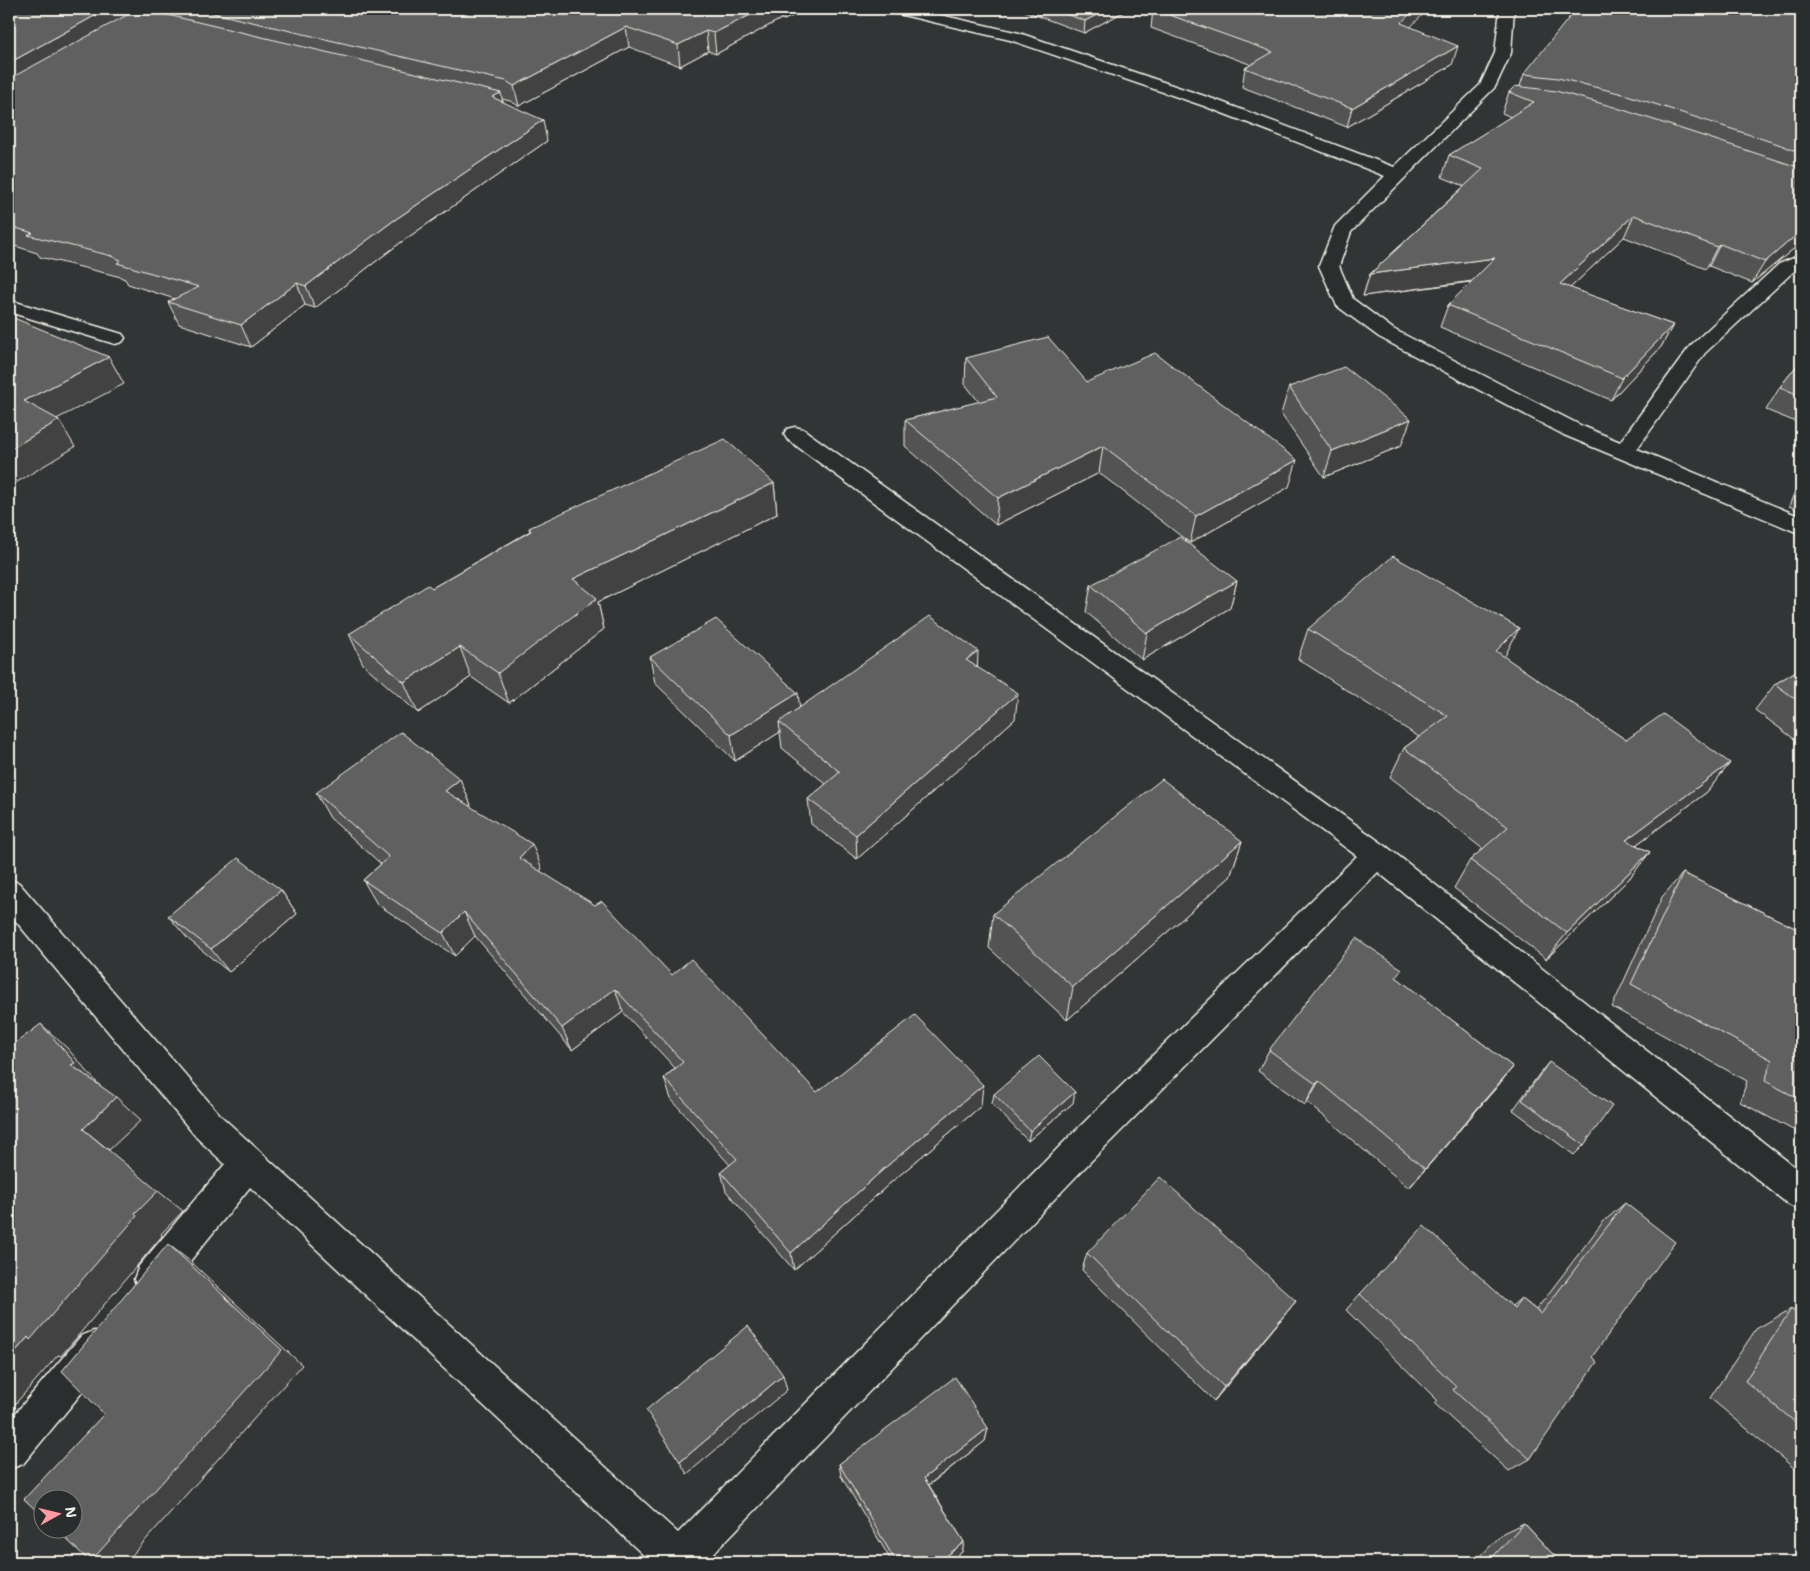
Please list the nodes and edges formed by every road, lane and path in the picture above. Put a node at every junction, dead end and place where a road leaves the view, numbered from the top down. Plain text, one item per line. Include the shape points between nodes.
1 (895, 9) edge
2 (1507, 9) edge
3 (915, 10) edge
4 (1477, 96) junction
5 (1496, 98) dead end
6 (1398, 175) junction
7 (1801, 261) edge
8 (9, 306) edge
9 (115, 338) dead end
10 (795, 434) dead end
11 (1624, 452) junction
12 (1801, 526) edge
13 (1377, 855) junction
14 (9, 892) edge
15 (248, 1163) junction
16 (1801, 1193) edge
17 (9, 1450) edge
18 (683, 1562) edge

1 - 3 street
2 - 4 street via 1504,53 1487,87
3 - 6 street via 1024,40 1210,103
4 - 5 street
4 - 6 street
6 - 11 street via 1342,230 1329,266 1344,302 1386,333 1572,430
7 - 11 street via 1786,268 1698,349
8 - 9 street
10 - 13 street
11 - 12 street
13 - 16 street
13 - 18 street via 1072,1157
14 - 15 street via 210,1128
15 - 17 street
15 - 18 street

